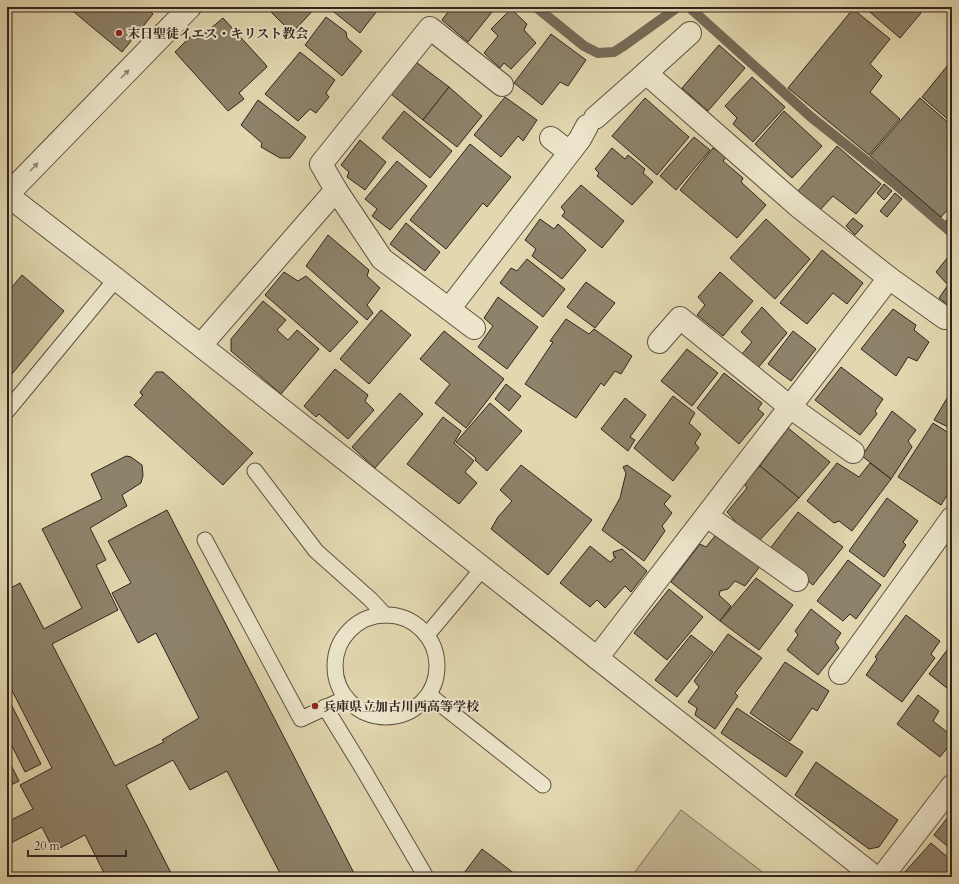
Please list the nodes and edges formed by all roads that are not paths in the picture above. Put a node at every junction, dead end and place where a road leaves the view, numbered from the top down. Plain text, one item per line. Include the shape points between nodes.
1 (190, 7) edge
2 (690, 33) dead end
3 (646, 73) junction
4 (502, 84) dead end
5 (551, 138) dead end
6 (569, 152) junction
7 (336, 190) junction
8 (7, 195) edge
9 (889, 278) junction
10 (116, 279) junction
11 (449, 309) junction
12 (945, 318) dead end
13 (474, 328) dead end
14 (659, 342) dead end
15 (200, 345) junction
16 (790, 407) junction
17 (7, 411) edge
18 (853, 452) dead end
19 (255, 471) dead end
20 (707, 516) junction
21 (952, 518) edge
22 (205, 540) dead end
23 (483, 568) junction
24 (797, 580) dead end
25 (385, 615) junction
26 (427, 635) junction
27 (597, 658) junction
28 (840, 673) dead end
29 (429, 695) junction
30 (346, 698) junction
31 (324, 707) junction
32 (544, 785) dead end
33 (952, 786) edge
34 (426, 877) edge
35 (875, 877) edge
36 (882, 877) edge

8 -> 1 street
2 - 3 street
3 - 6 street via 591,122
3 - 9 street via 798,206
4 - 7 street via 430,28 321,164
5 - 6 street
6 - 11 street
7 - 11 street via 382,259
7 - 15 street
8 - 10 street
9 - 12 street
9 - 16 street
10 - 15 street
10 - 17 lane
11 - 13 street
14 - 16 street via 680,318
15 - 23 street
16 - 18 street
16 - 20 street
19 - 25 lane via 316,551
20 - 24 street
20 - 27 street
21 - 28 street
22 - 31 lane via 301,719
23 - 26 lane
23 - 27 street
25 - 26 lane via 411,621
25 - 30 lane via 369,618 355,625 344,637 337,651 335,668 338,684
26 - 29 lane via 435,649 438,665 436,681
27 - 35 street
29 - 30 lane via 418,707 404,715 388,718 357,709
29 - 32 lane
30 - 31 lane
31 - 34 lane
33 - 36 street

